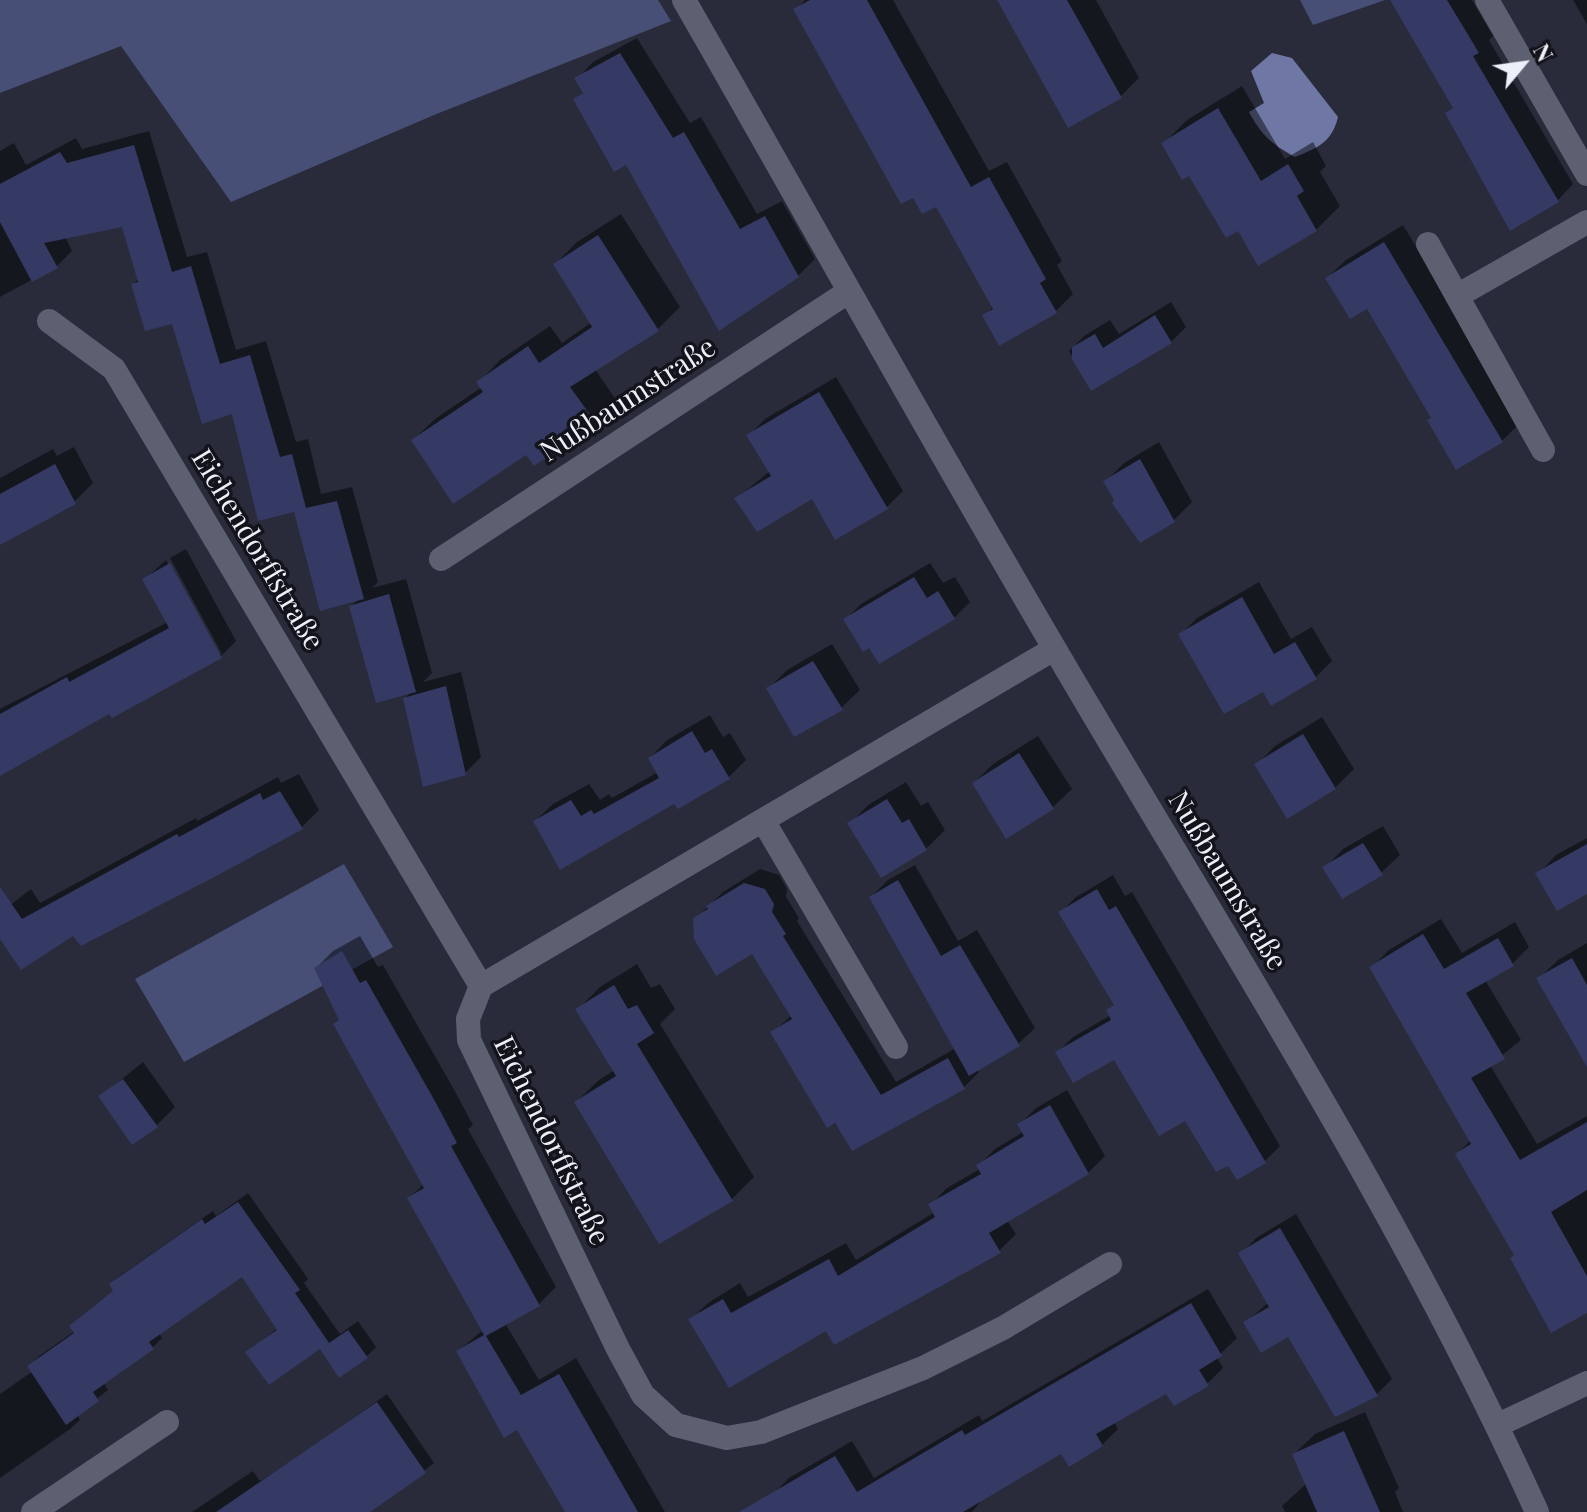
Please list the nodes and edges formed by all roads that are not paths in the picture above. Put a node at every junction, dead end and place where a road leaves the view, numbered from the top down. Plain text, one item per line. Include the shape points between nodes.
1 (684, 0) edge
2 (1487, 0) edge
3 (1587, 174) edge
4 (1587, 222) edge
5 (1428, 244) dead end
6 (848, 292) junction
7 (1457, 296) junction
8 (49, 321) dead end
9 (1543, 450) dead end
10 (441, 559) dead end
11 (1054, 649) junction
12 (764, 822) junction
13 (481, 986) junction
14 (896, 1047) dead end
15 (1110, 1264) dead end
16 (1587, 1383) edge
17 (167, 1422) dead end
18 (1498, 1425) junction
19 (33, 1512) edge
20 (1537, 1512) edge

1 - 6 street, Nußbaumstraße
2 - 3 street
4 - 7 street
5 - 7 street
6 - 10 street, Nußbaumstraße
6 - 11 street, Nußbaumstraße
7 - 9 street
8 - 13 street, Eichendorffstraße via 114,369
11 - 12 street
11 - 18 street, Nußbaumstraße via 1347,1146
12 - 13 street
12 - 14 street
13 - 15 street, Eichendorffstraße via 468,1019 469,1040 631,1374 659,1413 676,1425 727,1438 761,1432 923,1368
16 - 18 street
17 - 19 street
18 - 20 street, Nußbaumstraße

